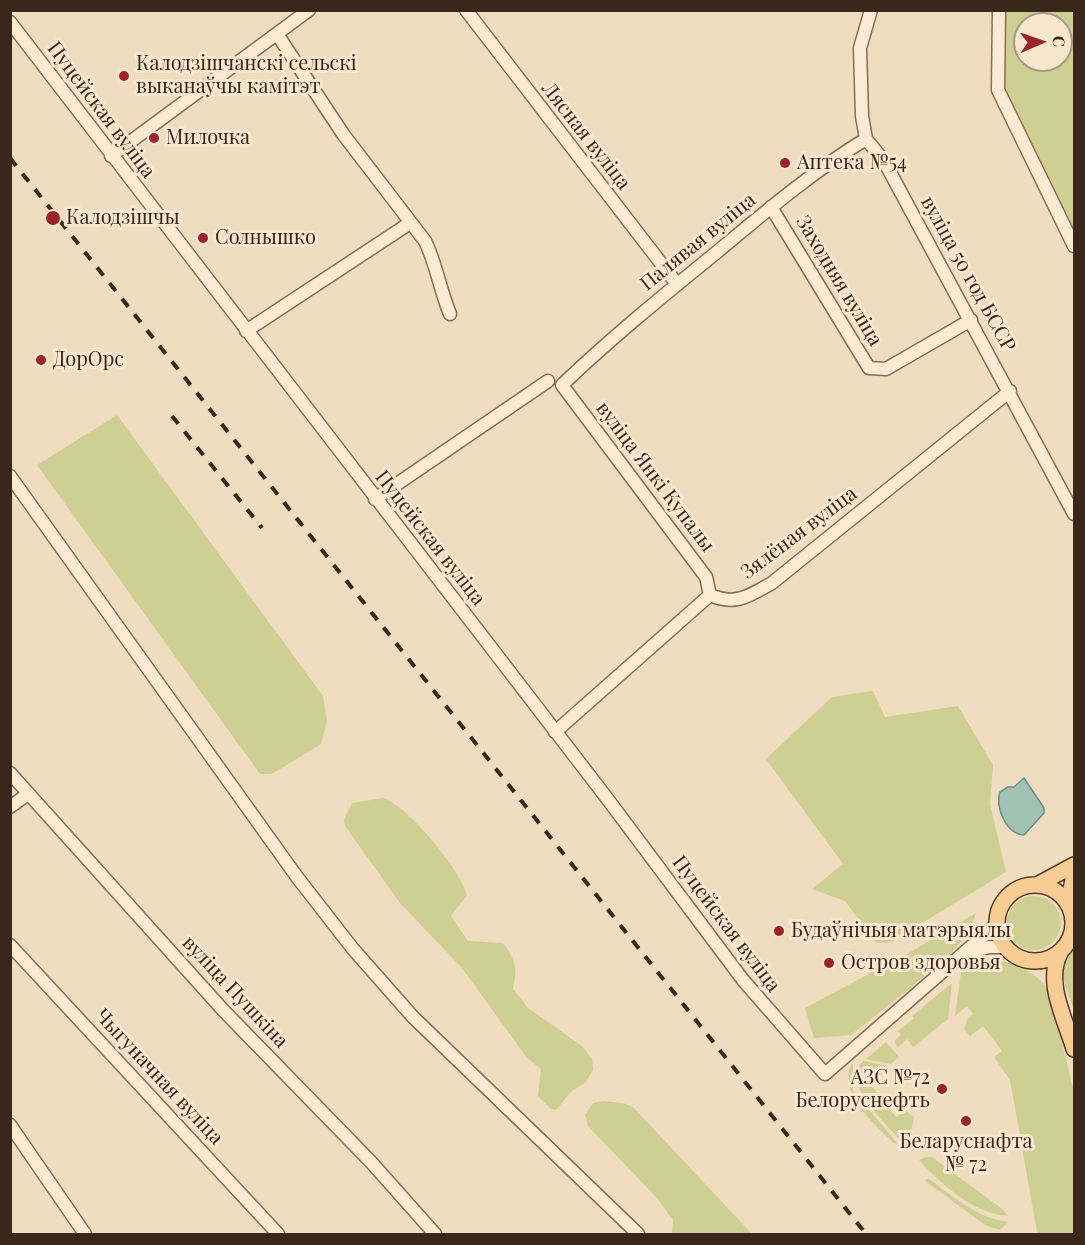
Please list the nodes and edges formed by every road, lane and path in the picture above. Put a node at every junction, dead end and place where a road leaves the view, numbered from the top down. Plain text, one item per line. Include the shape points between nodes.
1 (309, 10) edge
2 (466, 10) edge
3 (871, 10) edge
4 (999, 10) edge
5 (10, 22) edge
6 (277, 34) junction
7 (866, 139) junction
8 (111, 156) junction
9 (771, 207) junction
10 (410, 223) junction
11 (1074, 246) edge
12 (677, 285) junction
13 (450, 314) dead end
14 (971, 320) junction
15 (246, 331) junction
16 (548, 381) dead end
17 (562, 385) joint
18 (1010, 391) junction
19 (10, 476) edge
20 (375, 499) junction
21 (1074, 512) edge
22 (710, 595) junction
23 (555, 732) junction
24 (10, 773) edge
25 (28, 794) junction
26 (10, 807) edge
27 (1074, 865) edge
28 (1074, 875) edge
29 (1037, 885) junction
30 (1068, 904) junction
31 (997, 924) junction
32 (10, 945) edge
33 (1005, 947) junction
34 (1061, 951) junction
35 (967, 953) junction
36 (1027, 960) junction
37 (1054, 983) junction
38 (1074, 1049) edge
39 (10, 1125) edge
40 (86, 1234) edge
41 (278, 1234) edge
42 (435, 1234) edge
43 (638, 1234) edge

1 - 6 street
2 - 12 street, Лясная вуліца
3 - 7 street via 860,48
4 - 11 street via 998,90
5 - 8 street, Пуцейская вуліца
6 - 8 street
6 - 10 street via 343,134
7 - 9 street, Палявая вуліца
7 - 14 street, вуліца 50 год БССР via 884,161
8 - 15 street, Пуцейская вуліца
9 - 12 street, Палявая вуліца
9 - 14 street, Заходняя вуліца via 869,368 886,369
10 - 13 street via 432,256 438,286
10 - 15 street
12 - 17 street, Палявая вуліца
14 - 18 street, вуліца 50 год БССР
15 - 20 street, Пуцейская вуліца
16 - 20 street
17 - 22 street, вуліца Янкі Купалы via 706,577
18 - 21 street, вуліца 50 год БССР
18 - 22 street, Зялёная вуліца via 772,583 734,601
19 - 43 street via 297,878 353,949 413,1017
20 - 23 street, Пуцейская вуліца
22 - 23 street
23 - 35 street, Пуцейская вуліца via 743,980 825,1074
24 - 25 street, вуліца Пушкіна
25 - 26 street
25 - 42 street, вуліца Пушкіна via 223,1010 371,1162
27 - 29 main road
28 - 30 main road
29 - 30 main road via 1049,888
29 - 31 main road via 1009,896
30 - 34 main road via 1072,929
31 - 33 main road
31 - 35 street
32 - 41 street, Чыгуначная вуліца
33 - 35 street
33 - 36 main road
34 - 36 main road via 1045,959
34 - 37 main road via 1054,966
36 - 37 main road
37 - 38 main road
39 - 40 street

